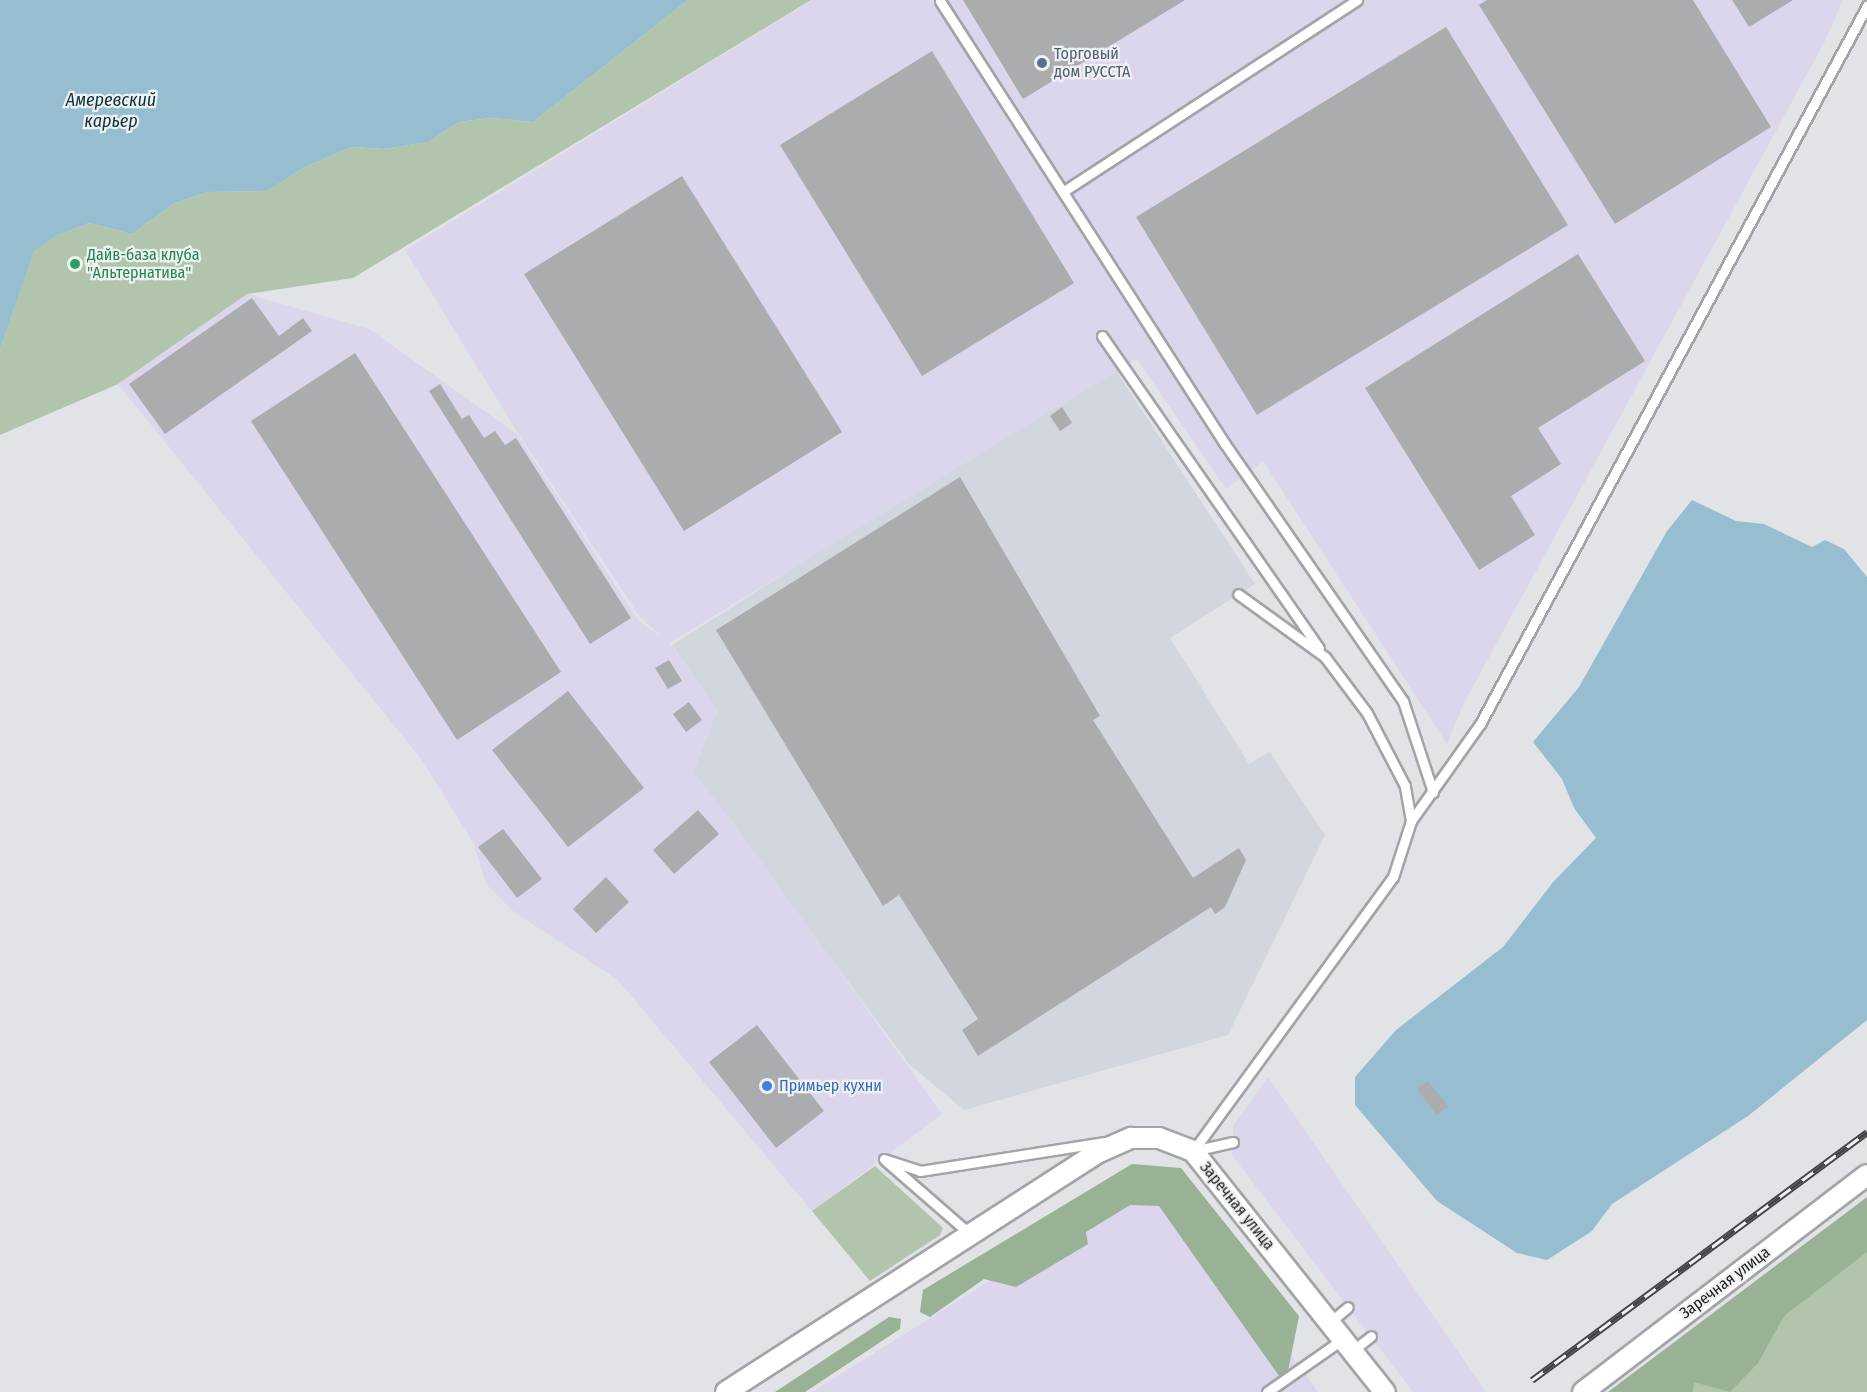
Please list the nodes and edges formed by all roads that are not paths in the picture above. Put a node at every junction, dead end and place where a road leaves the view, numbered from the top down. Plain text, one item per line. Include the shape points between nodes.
1 (1358, 0) edge
2 (940, 1) edge
3 (1867, 6) edge
4 (1064, 191) junction
5 (1102, 336) dead end
6 (1238, 594) dead end
7 (1325, 657) junction
8 (1433, 792) junction
9 (1411, 821) junction
10 (1131, 1138) junction
11 (1233, 1142) dead end
12 (1193, 1151) junction
13 (1867, 1175) edge
14 (970, 1234) junction
15 (1348, 1307) dead end
16 (1330, 1322) junction
17 (1371, 1336) dead end
18 (1348, 1345) junction
19 (726, 1392) edge
20 (1267, 1392) edge
21 (1385, 1392) edge
22 (1583, 1392) edge

1 - 4 lane
2 - 4 lane
3 - 8 lane via 1480,724
4 - 8 lane via 1225,444 1402,700
5 - 7 lane
6 - 7 lane
7 - 9 lane via 1367,713 1405,786
8 - 9 lane
9 - 12 lane via 1393,877
10 - 12 street, Заречная улица via 1159,1138
10 - 14 street, Заречная улица via 1099,1152
10 - 14 lane via 920,1171 884,1159
11 - 12 lane
12 - 16 street, Заречная улица
13 - 22 street, Заречная улица
14 - 19 street, Заречная улица
15 - 16 lane
16 - 18 street, Заречная улица
17 - 18 lane
18 - 20 lane
18 - 21 street, Заречная улица

